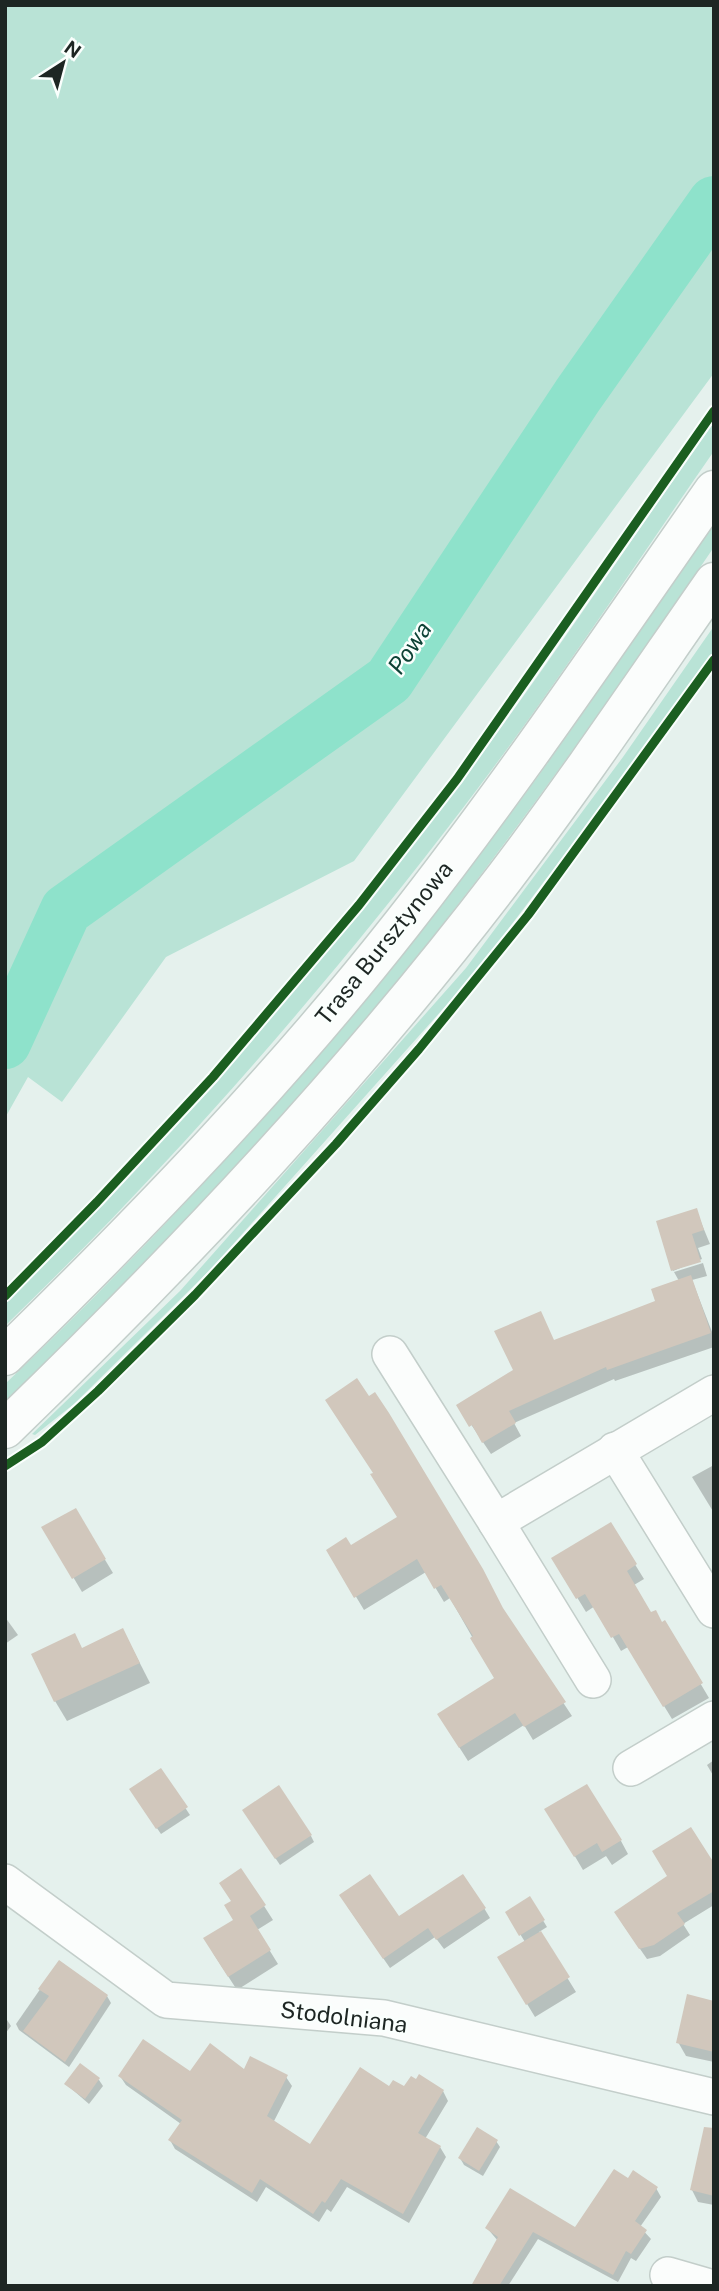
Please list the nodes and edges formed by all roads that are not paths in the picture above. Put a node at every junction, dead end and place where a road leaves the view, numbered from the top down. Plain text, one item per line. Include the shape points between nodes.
1 (714, 490) edge
2 (714, 582) edge
3 (390, 1354) dead end
4 (5, 1356) edge
5 (714, 1393) edge
6 (5, 1429) edge
7 (615, 1450) junction
8 (496, 1522) junction
9 (714, 1609) edge
10 (593, 1680) dead end
11 (714, 1719) edge
12 (631, 1769) dead end
13 (5, 1882) edge
14 (714, 2097) edge
15 (668, 2276) dead end
16 (706, 2286) edge

1 - 4 main road, Trasa Bursztynowa via 501,794 401,926 190,1169
2 - 6 main road via 505,877 366,1049 196,1240
3 - 8 street
5 - 7 street
7 - 8 street
7 - 9 street
8 - 10 street
11 - 12 street
13 - 14 street, Stodolniana via 166,2000 384,2018
15 - 16 street

